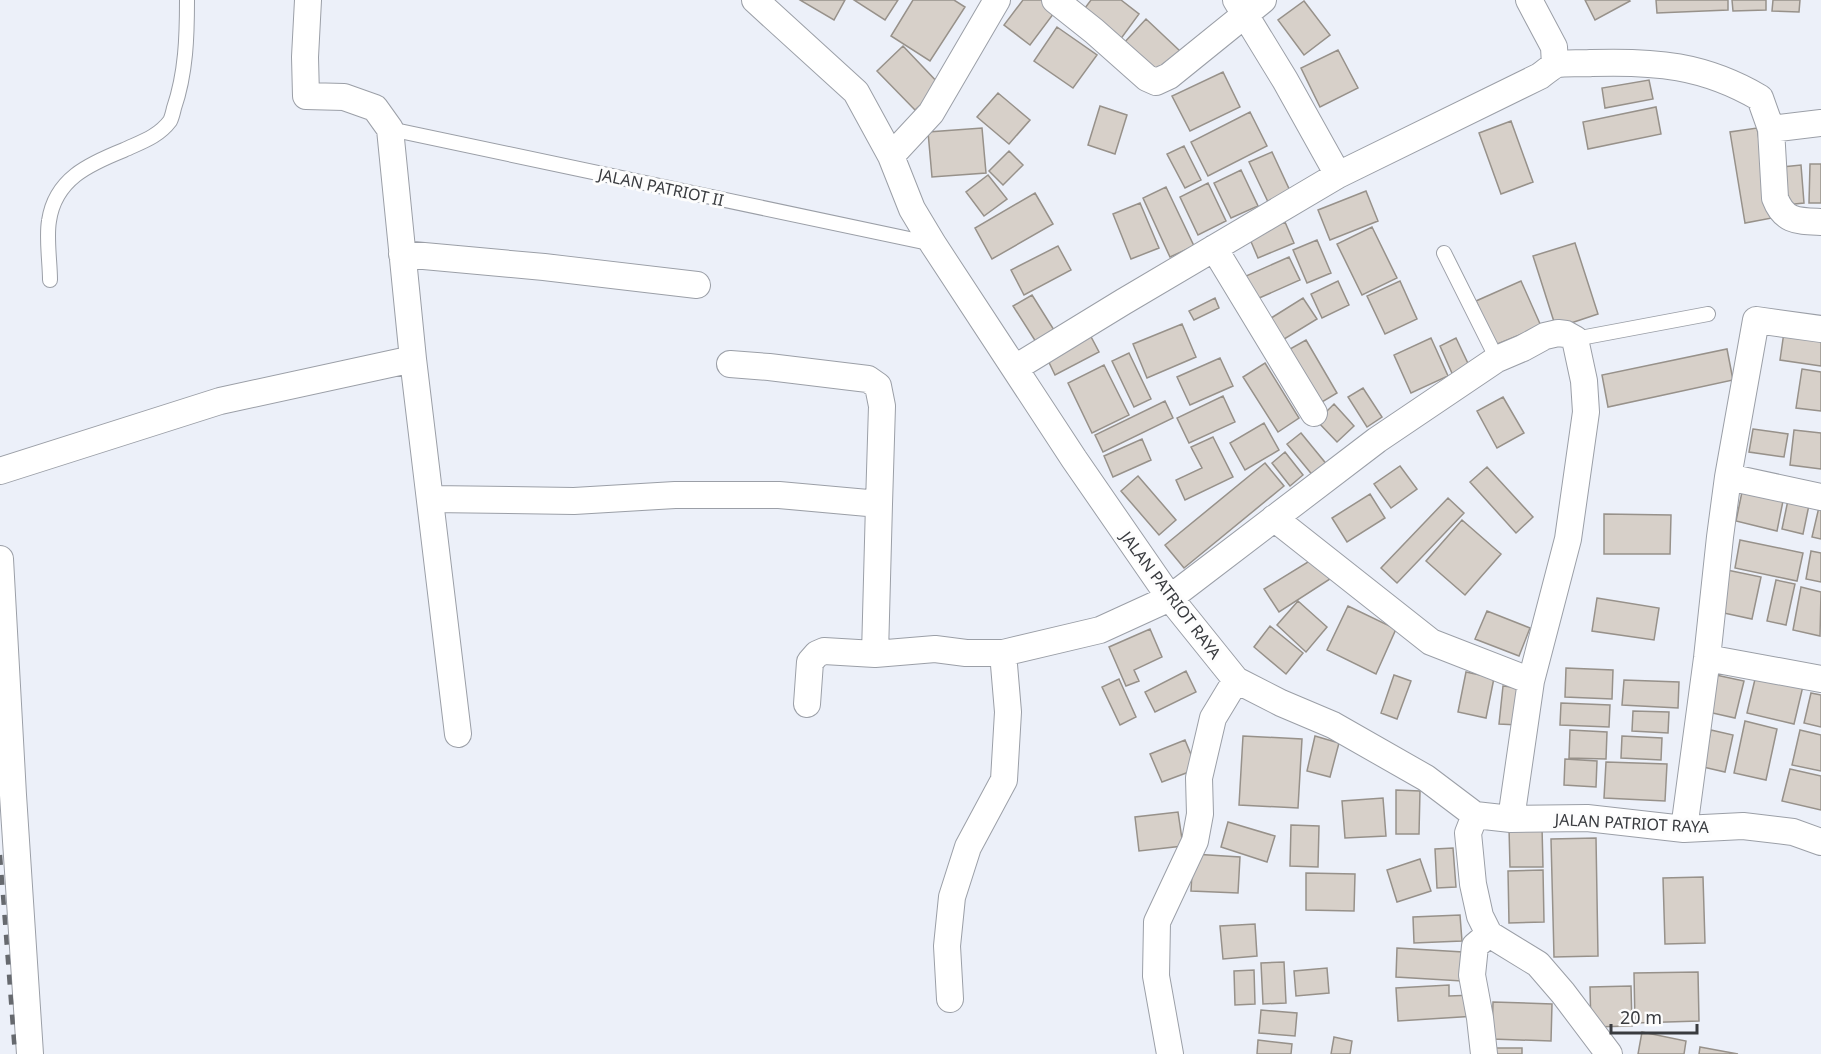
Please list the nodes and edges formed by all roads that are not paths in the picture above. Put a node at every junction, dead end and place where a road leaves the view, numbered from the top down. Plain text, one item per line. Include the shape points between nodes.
1 (187, 0) edge
2 (308, 0) edge
3 (755, 0) edge
4 (997, 0) edge
5 (1055, 0) edge
6 (1529, 0) edge
7 (1248, 4) edge
8 (1555, 65) junction
9 (1821, 123) edge
10 (390, 129) junction
11 (1771, 129) junction
12 (891, 156) junction
13 (1338, 176) junction
14 (1821, 222) edge
15 (933, 244) junction
16 (1214, 248) junction
17 (1444, 253) dead end
18 (402, 254) junction
19 (50, 280) dead end
20 (698, 285) dead end
21 (1708, 314) dead end
22 (1821, 329) edge
23 (1575, 339) junction
24 (413, 359) junction
25 (1497, 359) junction
26 (730, 364) dead end
27 (1015, 368) junction
28 (1314, 413) dead end
29 (0, 471) edge
30 (1728, 477) junction
31 (1821, 497) edge
32 (431, 499) junction
33 (879, 504) junction
34 (1274, 518) junction
35 (0, 559) edge
36 (1170, 598) junction
37 (1003, 653) junction
38 (875, 654) junction
39 (1707, 657) junction
40 (1821, 679) edge
41 (1236, 680) junction
42 (1531, 681) junction
43 (807, 704) dead end
44 (458, 734) dead end
45 (1474, 815) junction
46 (1511, 819) junction
47 (1684, 829) junction
48 (1821, 842) edge
49 (1489, 934) junction
50 (950, 999) dead end
51 (30, 1054) edge
52 (1170, 1054) edge
53 (1484, 1054) edge
54 (1609, 1054) edge

1 - 19 lane via 183,74 171,120 153,137 72,177 57,195 49,221
2 - 10 street via 306,96 344,97 375,108
3 - 12 street, JALAN PATRIOT RAYA via 856,92
4 - 12 street via 931,113
5 - 7 street via 1156,82 1169,76
6 - 8 street via 1554,47
7 - 13 street via 1284,80
8 - 11 street via 1669,64 1713,75 1760,98
8 - 13 street
9 - 11 street
10 - 15 lane, JALAN PATRIOT II
10 - 18 street
11 - 14 street via 1779,208 1789,218
12 - 15 street, JALAN PATRIOT RAYA via 912,209
13 - 16 street
15 - 27 street, JALAN PATRIOT RAYA
16 - 27 street
16 - 28 street
17 - 25 lane
18 - 20 street
18 - 24 street
21 - 23 lane
22 - 30 street via 1756,320
23 - 25 street via 1566,334 1545,336
23 - 42 street via 1586,412 1568,539
24 - 29 street via 220,401
24 - 32 street
25 - 34 street via 1377,440
26 - 33 street via 868,379 878,386 882,406
27 - 36 street, JALAN PATRIOT RAYA
30 - 31 street
30 - 39 street
32 - 33 street via 574,501 675,495 779,495
32 - 44 street
33 - 38 street
34 - 36 street
34 - 42 street via 1431,642
35 - 51 street
36 - 37 street via 1100,630
36 - 41 street, JALAN PATRIOT RAYA
37 - 38 street via 935,649
37 - 50 street via 1008,712 1004,780 968,847 952,897 947,946
38 - 43 street via 817,654 810,662
39 - 40 street
39 - 47 street
41 - 45 street, JALAN PATRIOT RAYA via 1333,724 1426,778
41 - 52 street via 1213,718 1199,778 1200,814 1195,841 1157,922 1156,976
42 - 46 street
45 - 46 street, JALAN PATRIOT RAYA
45 - 49 street via 1468,833 1473,884 1480,916
46 - 47 street, JALAN PATRIOT RAYA via 1587,818
47 - 48 street, JALAN PATRIOT RAYA via 1743,826 1793,832
49 - 53 street via 1475,946 1472,975
49 - 54 street via 1538,964

